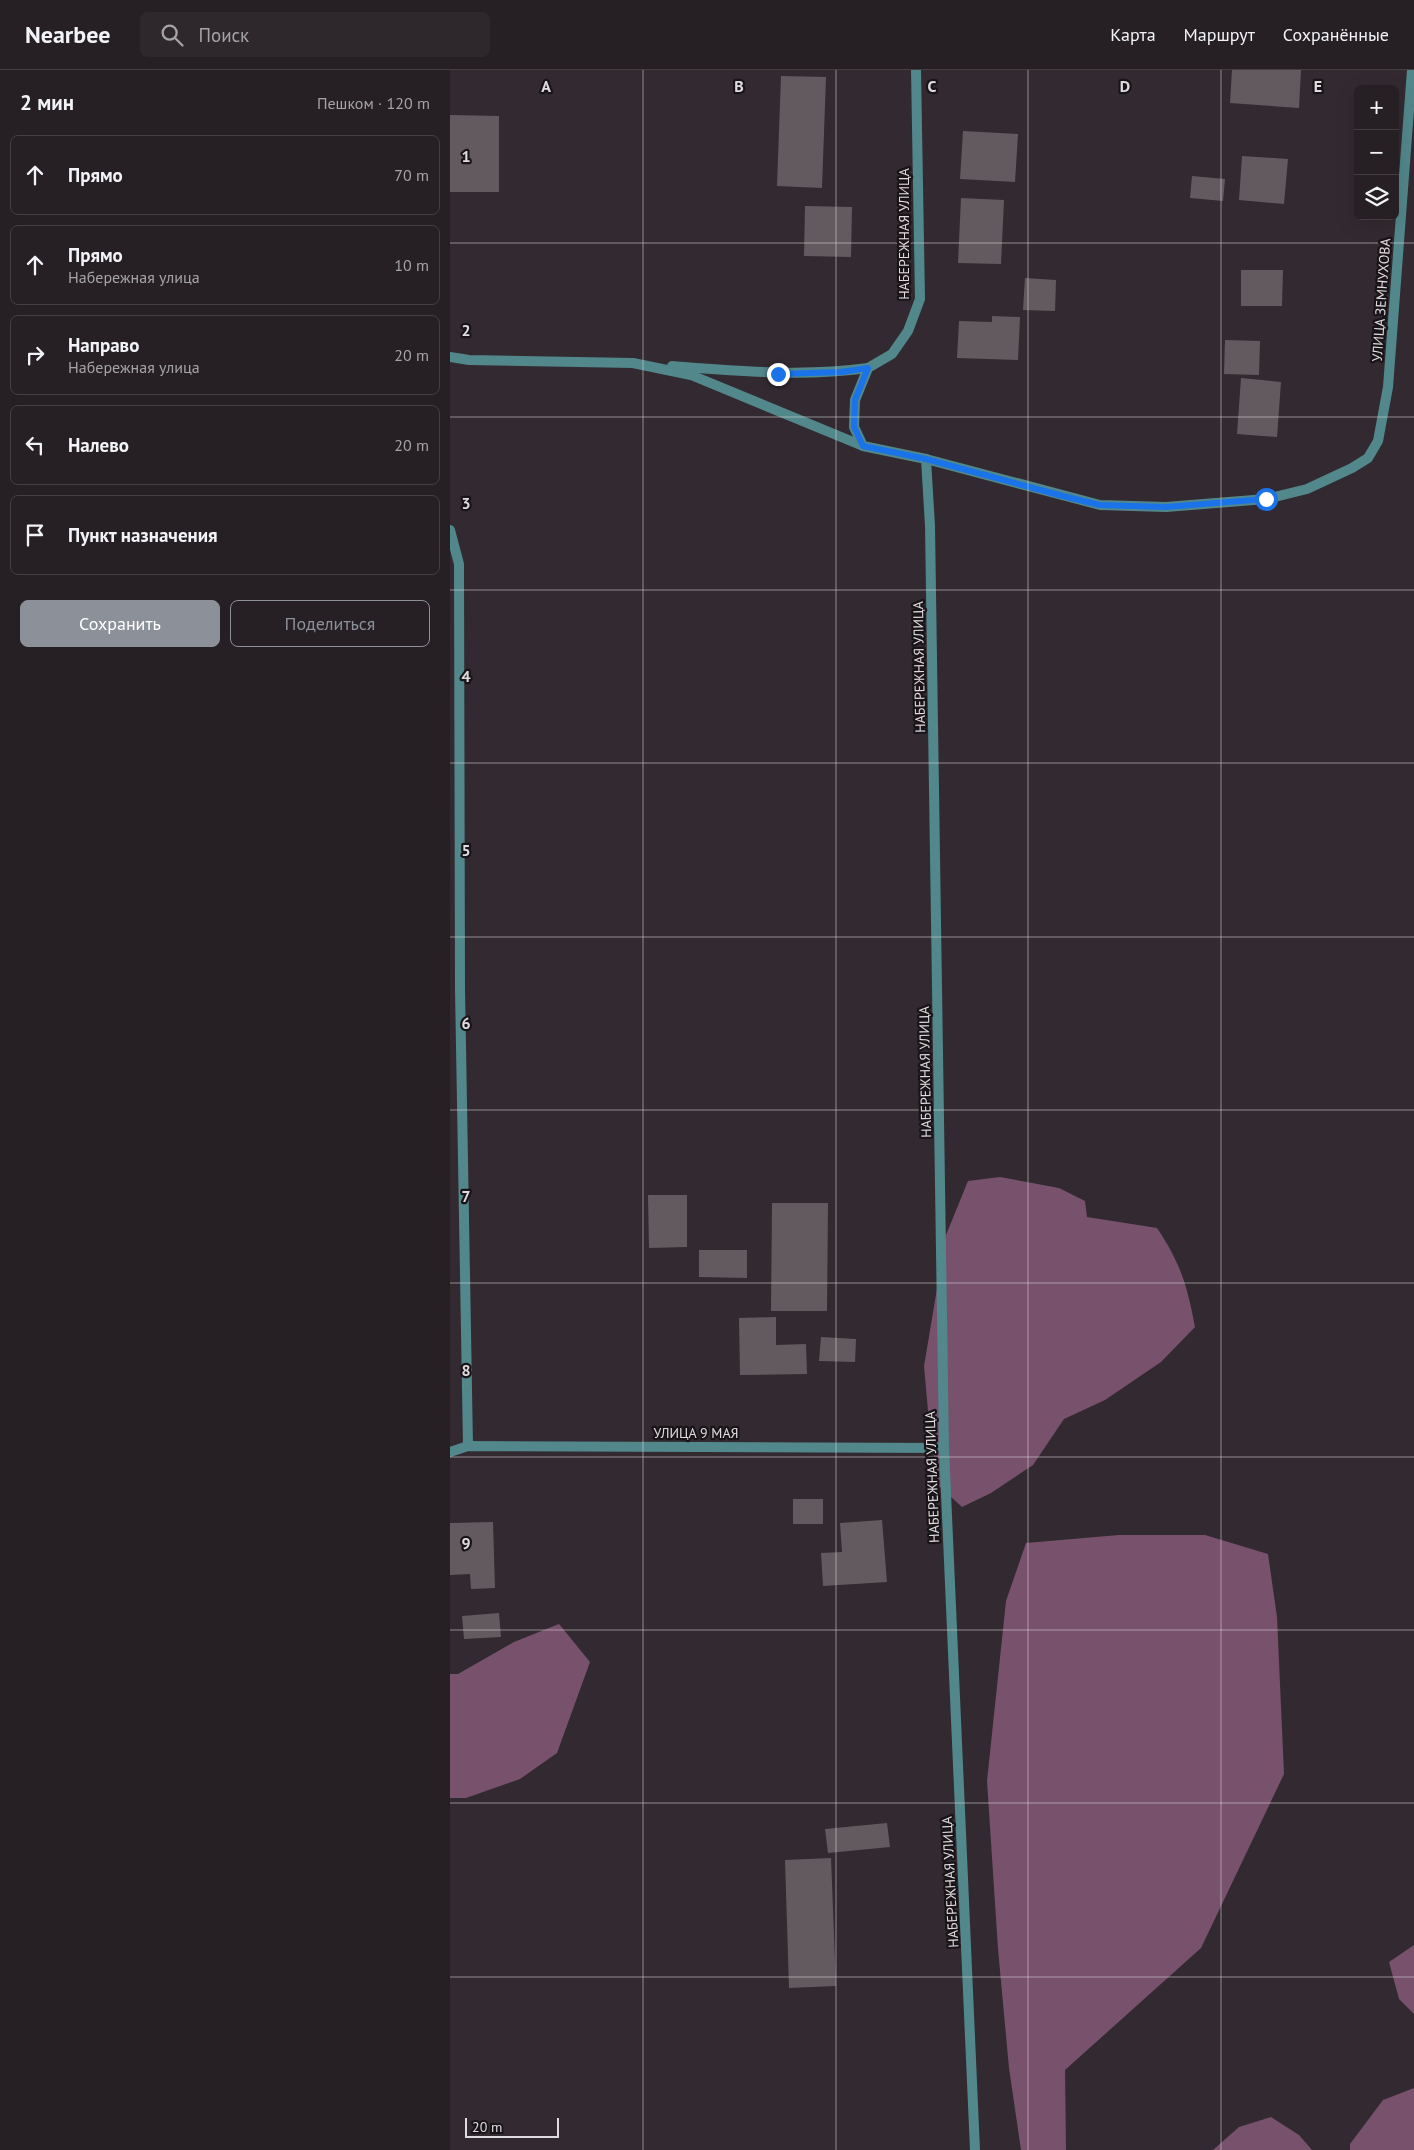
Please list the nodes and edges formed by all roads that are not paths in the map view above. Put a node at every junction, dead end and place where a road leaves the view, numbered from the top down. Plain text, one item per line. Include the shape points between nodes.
1 (916, 70) edge
2 (1412, 70) edge
3 (450, 357) edge
4 (633, 363) junction
5 (868, 368) junction
6 (863, 446) junction
7 (926, 459) junction
8 (450, 530) edge
9 (468, 1446) junction
10 (944, 1448) junction
11 (450, 1452) edge
12 (975, 2150) edge

1 - 5 street, НАБЕРЕЖНАЯ УЛИЦА via 920,299 908,330 892,354
2 - 7 street, УЛИЦА ЗЕМНУХОВА via 1388,387 1378,441 1368,458 1307,489 1266,499 1166,507 1100,505
3 - 4 street
4 - 5 street via 778,374
4 - 6 street via 691,375
5 - 6 street via 855,400 854,427
6 - 7 street
7 - 10 street, НАБЕРЕЖНАЯ УЛИЦА via 930,526
8 - 9 street via 459,564 460,989
9 - 10 street, УЛИЦА 9 МАЯ
9 - 11 street, УЛИЦА 9 МАЯ
10 - 12 street, НАБЕРЕЖНАЯ УЛИЦА

